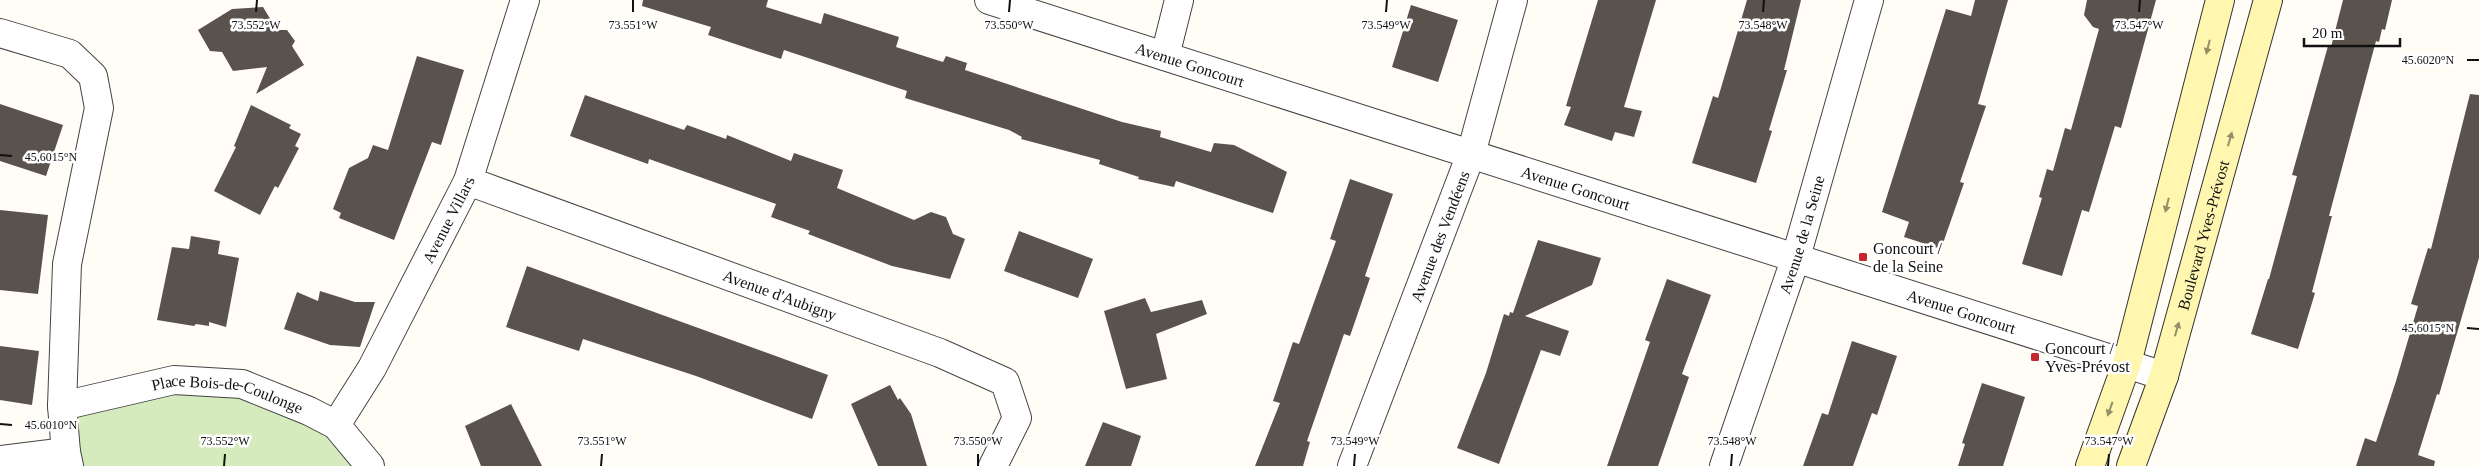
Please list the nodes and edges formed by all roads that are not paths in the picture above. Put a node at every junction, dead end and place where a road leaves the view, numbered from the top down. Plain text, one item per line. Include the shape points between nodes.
1 (524, 0) edge
2 (989, 0) edge
3 (1179, 0) edge
4 (1514, 0) edge
5 (1868, 0) edge
6 (2220, 0) edge
7 (2268, 0) edge
8 (0, 33) edge
9 (1165, 56) junction
10 (1471, 154) junction
11 (468, 181) junction
12 (1796, 257) junction
13 (2127, 363) junction
14 (2164, 376) junction
15 (62, 406) junction
16 (336, 425) junction
17 (68, 459) edge
18 (0, 460) edge
19 (370, 466) edge
20 (993, 466) edge
21 (1352, 466) edge
22 (1724, 466) edge
23 (2090, 466) edge
24 (2131, 466) edge

1 - 11 street, Avenue Villars
2 - 9 street, Avenue Goncourt
3 - 9 street
4 - 10 street, Avenue des Vendéens
5 - 12 street, Avenue de la Seine
6 -> 13 street
14 -> 7 street, Boulevard Yves-Prévost
8 - 15 street via 70,54 93,76 99,108 67,264
9 - 10 street, Avenue Goncourt
10 - 12 street, Avenue Goncourt
10 - 21 street, Avenue des Vendéens
11 - 16 street, Avenue Villars via 372,368
11 - 20 street, Avenue d'Aubigny via 940,353 1005,382 1017,418
12 - 13 street, Avenue Goncourt
12 - 22 street, Avenue de la Seine
13 - 14 street, Avenue Goncourt
13 -> 23 street
14 - 24 street, Boulevard Yves-Prévost
15 - 16 street, Place Bois-de-Coulonge via 174,380 242,384
15 - 17 street
16 - 19 street, Place Bois-de-Coulonge
17 - 18 street

